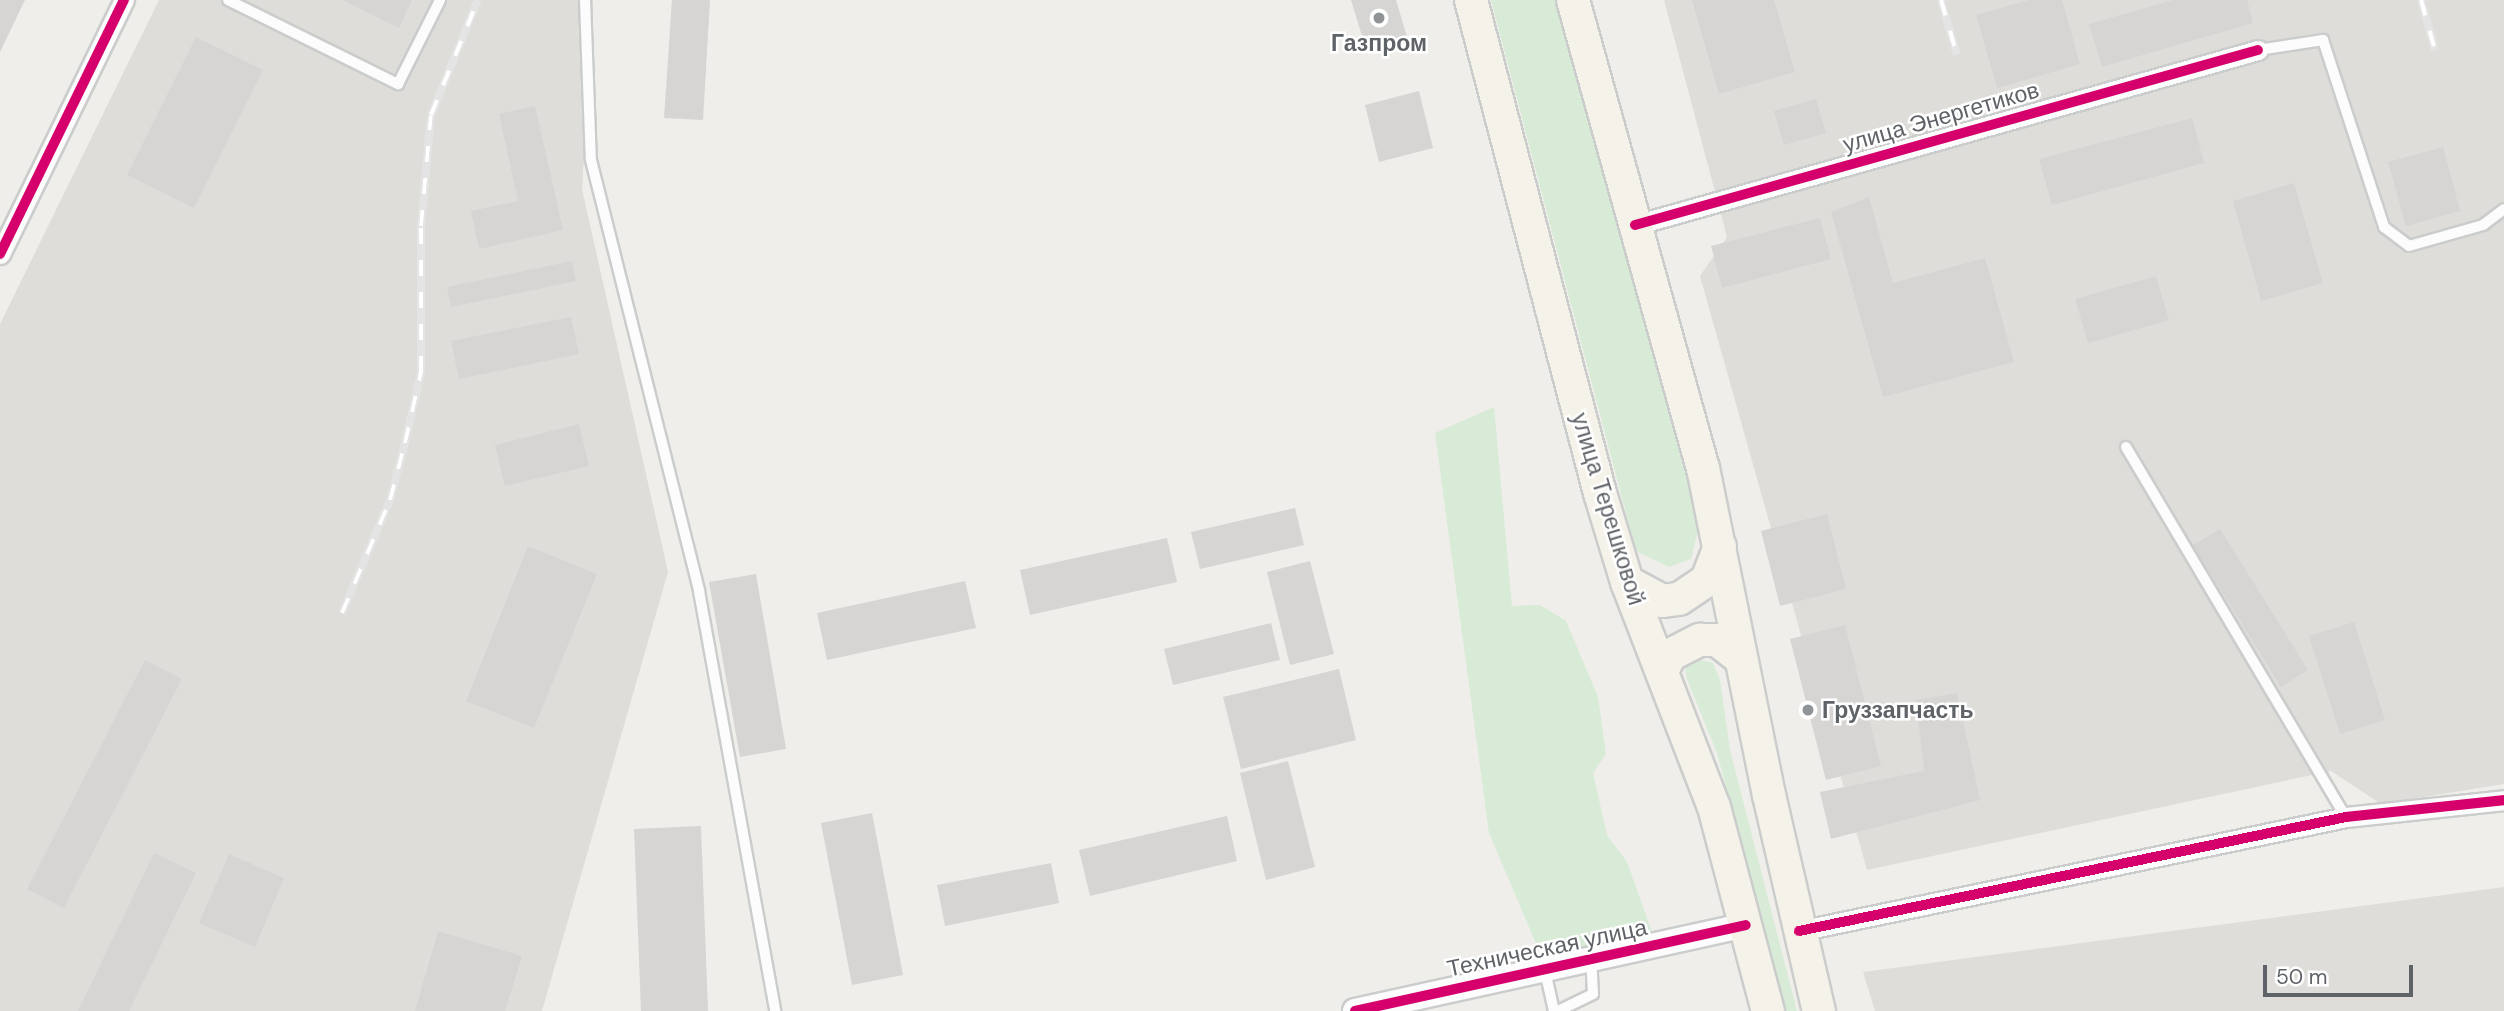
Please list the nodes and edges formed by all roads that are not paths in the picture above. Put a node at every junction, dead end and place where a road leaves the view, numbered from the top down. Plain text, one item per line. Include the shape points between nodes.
1 (124, 0) edge
2 (228, 0) edge
3 (440, 0) edge
4 (585, 0) edge
5 (1471, 0) edge
6 (1573, 0) edge
7 (2258, 50) joint
8 (2504, 209) edge
9 (1635, 225) junction
10 (0, 254) edge
11 (2126, 447) dead end
12 (1720, 546) junction
13 (1627, 582) junction
14 (1740, 658) junction
15 (1662, 671) junction
16 (2504, 800) edge
17 (2346, 817) junction
18 (1746, 925) junction
19 (1799, 931) junction
20 (1591, 961) junction
21 (1545, 971) junction
22 (775, 1011) edge
23 (1355, 1011) edge
24 (1556, 1011) edge
25 (1768, 1011) edge
26 (1819, 1011) edge

1 - 10 street
2 - 3 lane via 398,84
4 - 22 lane via 591,160 699,591
5 - 13 main road, улица Терешковой
6 - 9 main road
7 - 8 lane via 2323,40 2384,227 2409,246 2483,225
7 - 9 street, улица Энергетиков
9 - 12 main road
11 - 17 lane
12 - 13 main road via 1707,580 1679,598 1662,601
12 - 14 main road
13 - 15 main road, улица Терешковой
14 - 15 main road via 1717,640 1700,640 1670,655
14 - 19 main road
15 - 18 main road, улица Терешковой via 1714,807
16 - 17 street
17 - 19 street
18 - 20 street, Техническая улица
18 - 25 main road, улица Терешковой
19 - 26 main road
20 - 21 street, Техническая улица
20 - 24 lane via 1593,995
21 - 23 street, Техническая улица
21 - 24 lane

